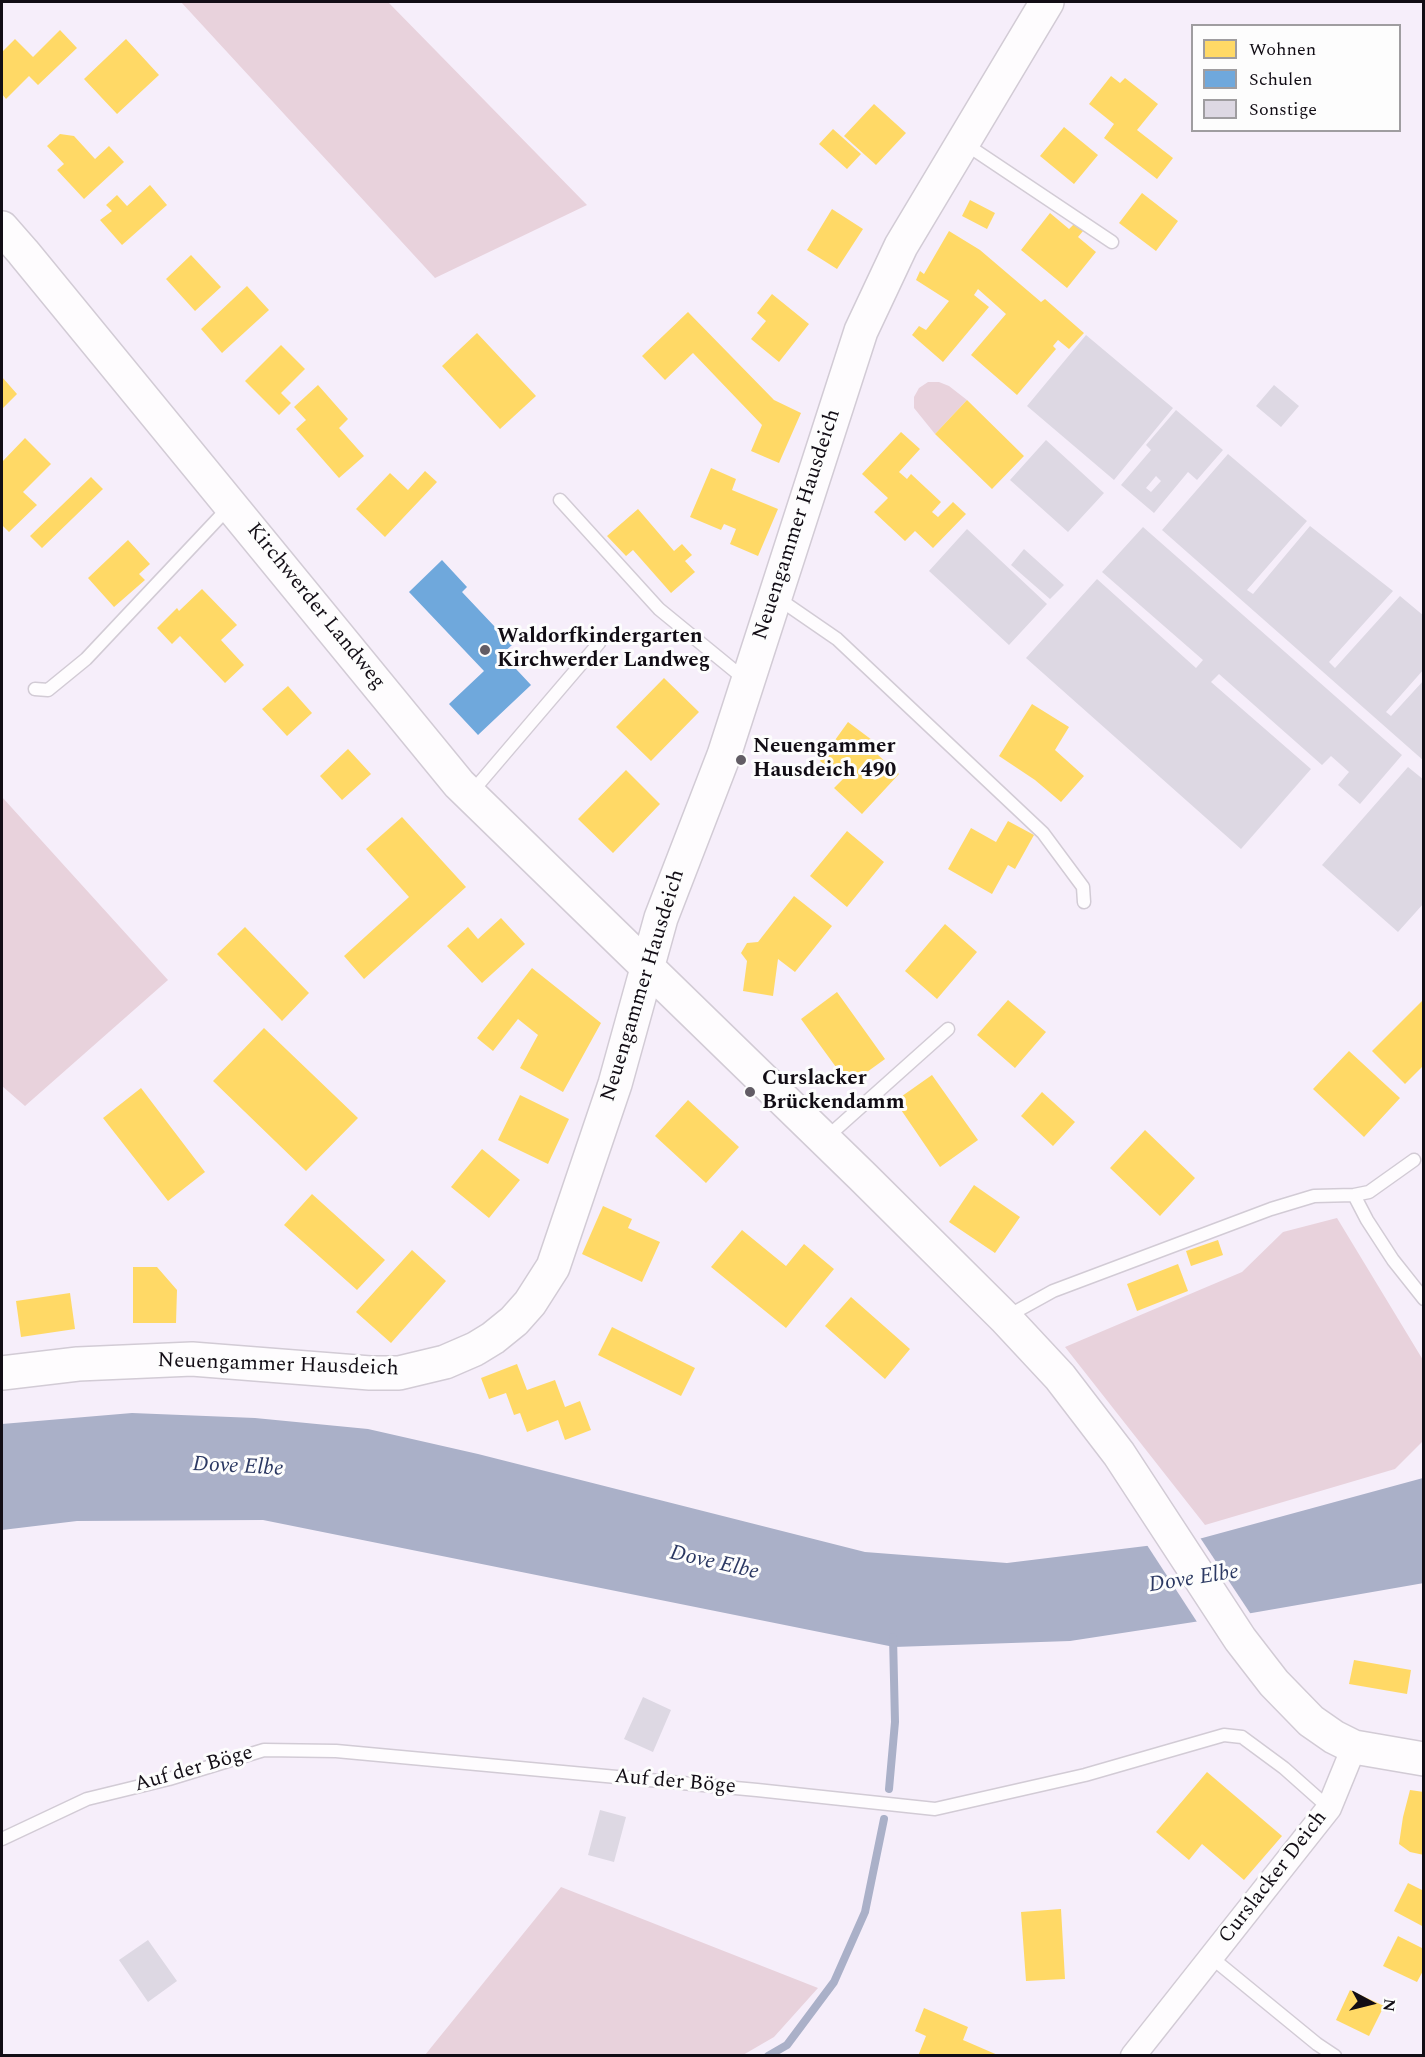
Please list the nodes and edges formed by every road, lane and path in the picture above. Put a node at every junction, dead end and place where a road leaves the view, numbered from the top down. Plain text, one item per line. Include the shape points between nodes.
1 (1047, 2) edge
2 (963, 143) junction
3 (2, 228) edge
4 (1112, 242) dead end
5 (560, 500) dead end
6 (231, 505) junction
7 (775, 596) junction
8 (599, 643) dead end
9 (748, 682) junction
10 (35, 689) dead end
11 (469, 793) junction
12 (1084, 902) dead end
13 (647, 968) junction
14 (948, 1029) dead end
15 (824, 1139) junction
16 (1414, 1160) dead end
17 (1354, 1196) junction
18 (1424, 1299) edge
19 (1005, 1318) junction
20 (2, 1372) edge
21 (1354, 1747) junction
22 (1424, 1759) edge
23 (1329, 1808) junction
24 (2, 1839) edge
25 (1212, 1958) junction
26 (1133, 2055) edge
27 (1335, 2055) edge

1 - 2 street, Neuengammer Hausdeich
2 - 4 lane
2 - 7 street, Neuengammer Hausdeich via 901,246 861,331
3 - 6 street, Kirchwerder Landweg
5 - 9 lane via 659,609
6 - 10 lane via 86,659 48,690
6 - 11 street, Kirchwerder Landweg
7 - 9 street, Neuengammer Hausdeich
7 - 12 lane via 837,639 1043,833 1083,887
8 - 11 lane
9 - 13 street, Neuengammer Hausdeich via 661,918
11 - 13 street, Kirchwerder Landweg
13 - 15 street
13 - 20 street, Neuengammer Hausdeich via 615,1084 553,1267 530,1303 493,1338 445,1362 399,1373 192,1359
14 - 15 lane
15 - 19 street
16 - 17 lane via 1369,1192
17 - 18 lane via 1380,1240
17 - 19 lane via 1314,1196 1271,1209 1053,1291
19 - 21 street via 1060,1377 1119,1454 1240,1639 1274,1683 1311,1720
21 - 22 street
21 - 23 street, Curslacker Deich
23 - 24 lane, Auf der Böge via 1242,1737 1224,1735 1085,1775 935,1809 336,1751 264,1750 87,1799
23 - 25 street, Curslacker Deich
25 - 26 street, Curslacker Deich
25 - 27 lane

